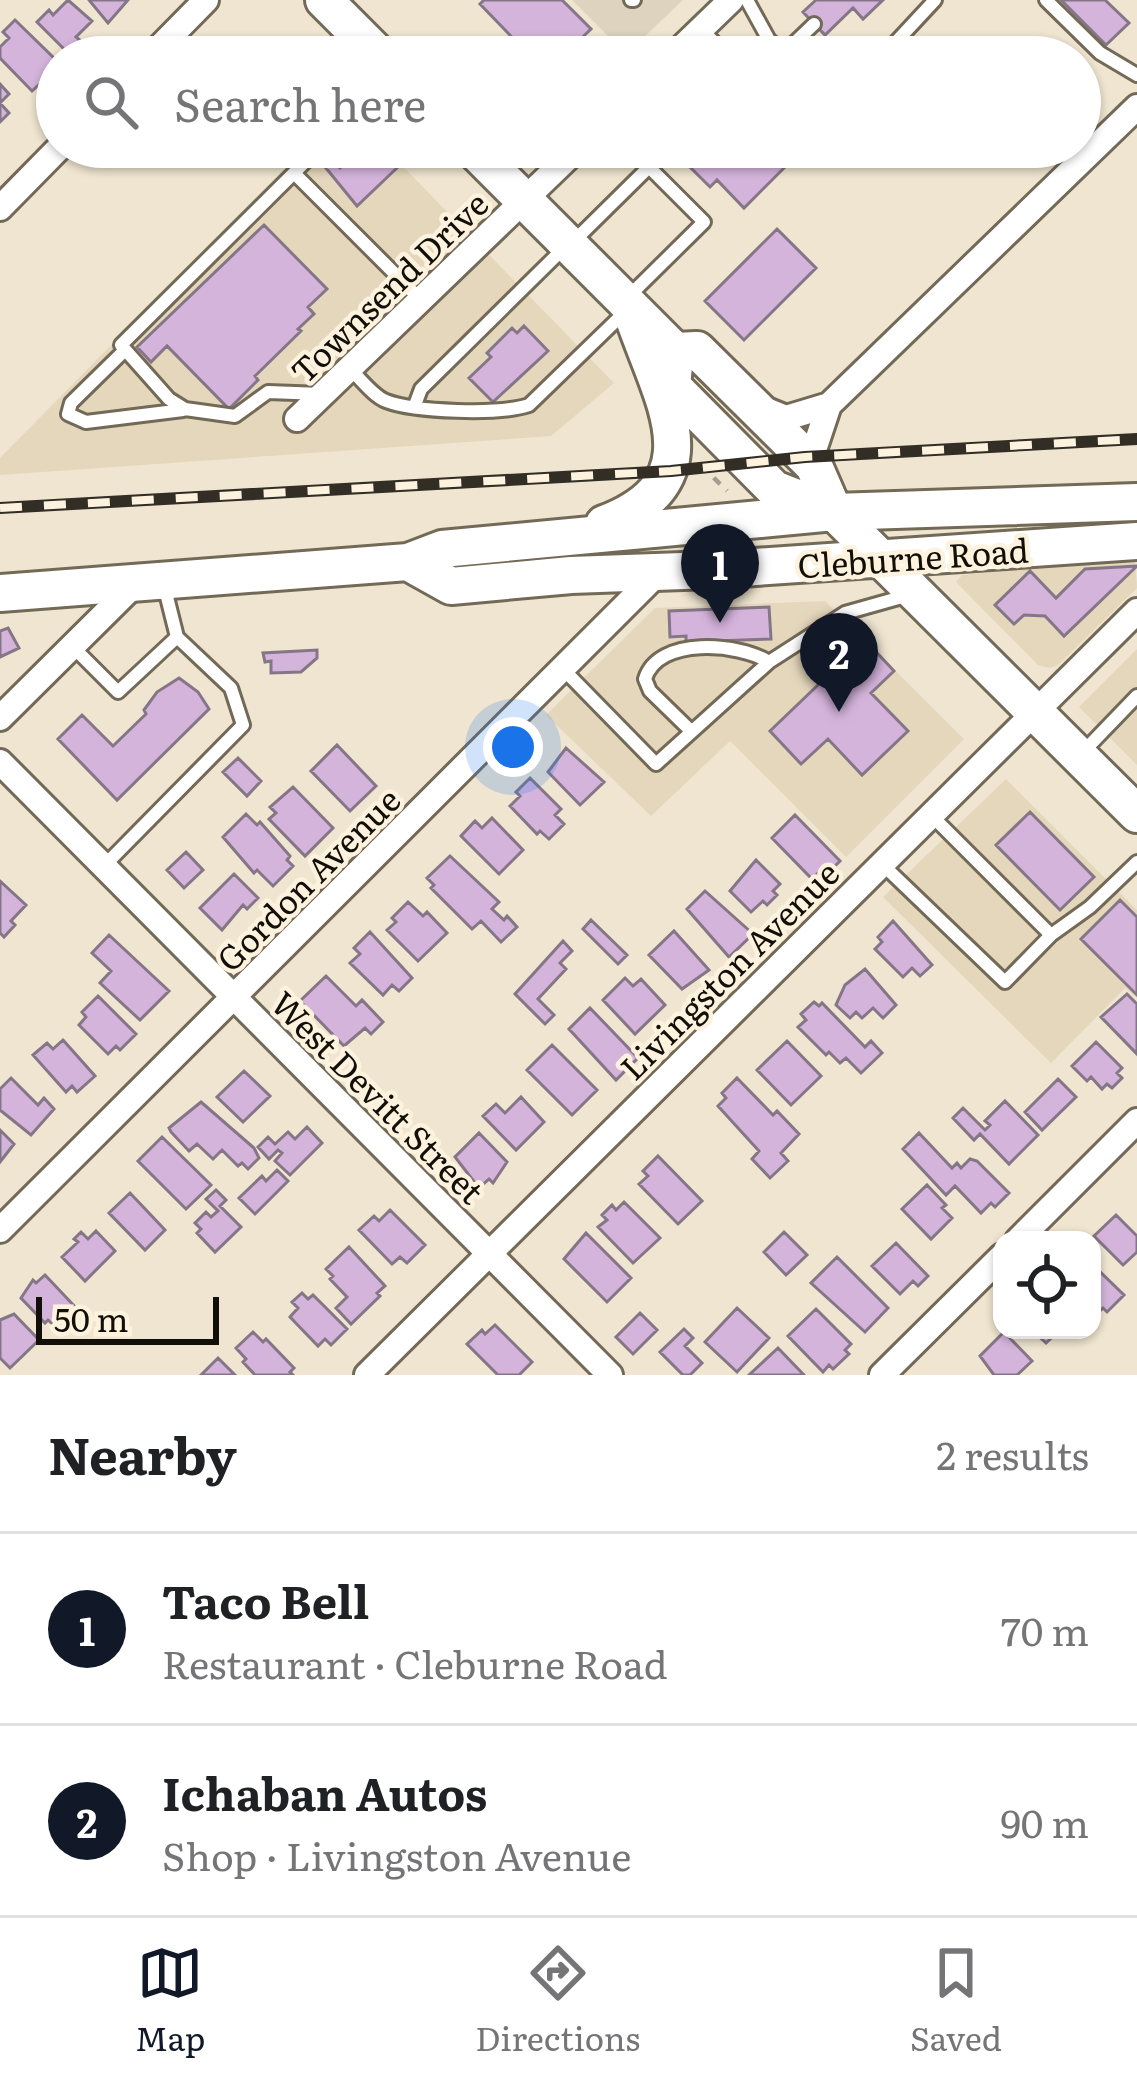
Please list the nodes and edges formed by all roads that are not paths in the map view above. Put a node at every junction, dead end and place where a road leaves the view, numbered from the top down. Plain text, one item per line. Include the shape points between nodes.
1 (206, 0) edge
2 (324, 0) edge
3 (731, 0) edge
4 (747, 0) edge
5 (935, 0) edge
6 (1046, 0) edge
7 (814, 24) dead end
8 (701, 29) junction
9 (171, 36) edge
10 (360, 36) edge
11 (694, 36) edge
12 (708, 36) edge
13 (767, 36) edge
14 (801, 36) edge
15 (902, 36) edge
16 (1083, 36) edge
17 (1101, 54) edge
18 (1137, 75) edge
19 (1137, 107) edge
20 (1101, 142) edge
21 (39, 168) edge
22 (298, 168) edge
23 (492, 168) edge
24 (558, 168) edge
25 (648, 168) edge
26 (650, 168) edge
27 (1074, 168) edge
28 (293, 173) junction
29 (524, 200) junction
30 (0, 208) edge
31 (569, 245) junction
32 (421, 300) junction
33 (627, 304) junction
34 (123, 352) junction
35 (675, 352) junction
36 (350, 368) junction
37 (323, 394) junction
38 (747, 398) junction
39 (415, 405) junction
40 (829, 405) junction
41 (184, 410) junction
42 (297, 419) dead end
43 (814, 466) junction
44 (1137, 502) edge
45 (834, 512) junction
46 (567, 537) junction
47 (1137, 541) edge
48 (882, 559) junction
49 (408, 562) junction
50 (659, 572) junction
51 (149, 585) junction
52 (0, 593) edge
53 (916, 593) junction
54 (1137, 611) edge
55 (177, 637) junction
56 (72, 646) junction
57 (769, 662) junction
58 (562, 669) junction
59 (1137, 696) edge
60 (1034, 711) junction
61 (0, 718) edge
62 (691, 731) junction
63 (1079, 757) junction
64 (0, 762) edge
65 (930, 814) junction
66 (1137, 814) edge
67 (1137, 862) edge
68 (881, 863) junction
69 (104, 866) junction
70 (1051, 935) junction
71 (235, 998) junction
72 (1137, 1121) edge
73 (0, 1230) edge
74 (1027, 1231) edge
75 (490, 1254) junction
76 (993, 1265) edge
77 (368, 1375) edge
78 (610, 1375) edge
79 (882, 1375) edge

1 - 9 street
2 - 10 main road
3 - 8 street
4 - 13 lane
5 - 15 lane
6 - 16 lane
7 - 14 lane
8 - 11 street
8 - 12 lane
17 - 18 lane
19 - 20 street
21 - 30 street
22 - 28 lane
23 - 29 main road
24 - 29 street, Townsend Drive
25 - 31 lane
26 - 33 lane via 704,222
27 - 40 street
28 - 32 lane
28 - 34 lane via 125,338
29 - 31 main road
29 - 32 street, Townsend Drive
31 - 33 main road
31 - 39 lane via 437,372
32 - 36 street, Townsend Drive
33 - 35 main road
33 - 39 lane via 529,405 491,412
33 - 46 main road via 672,437 671,472 634,512
34 - 41 lane
34 - 41 lane via 68,414 86,422
35 - 38 main road via 698,350
35 - 45 main road via 672,386 733,448 782,494
36 - 37 street, Townsend Drive
36 - 39 lane via 383,400
37 - 41 lane via 268,392 235,416
37 - 42 street, Townsend Drive
38 - 40 street via 786,418
38 - 43 main road
40 - 43 street
43 - 45 main road
44 - 45 main road, Cleburne Road
45 - 46 main road, Cleburne Road
45 - 48 main road
46 - 49 main road, Cleburne Road via 442,549
47 - 48 main road, Cleburne Road
48 - 50 main road, Cleburne Road
48 - 53 main road
49 - 50 main road, Cleburne Road via 451,586
49 - 51 main road, Cleburne Road
50 - 58 street, Gordon Avenue
51 - 52 main road, Cleburne Road
51 - 55 lane
51 - 56 street
53 - 57 lane via 845,613
53 - 60 main road
54 - 60 street, Livingston Avenue
55 - 56 lane via 118,692
55 - 69 lane via 231,688 243,724
56 - 61 street
57 - 62 lane
57 - 62 lane via 736,646 652,662 650,691
58 - 62 lane via 656,764
58 - 71 street, Gordon Avenue
59 - 63 lane
60 - 63 main road
60 - 65 street, Livingston Avenue
63 - 66 main road
64 - 69 street, West Devitt Street
65 - 68 street, Livingston Avenue
65 - 70 lane
67 - 70 lane
68 - 70 lane via 1005,982
68 - 75 street, Livingston Avenue
69 - 71 street, West Devitt Street
71 - 73 street, Gordon Avenue
71 - 75 street, West Devitt Street
72 - 74 street
75 - 77 street, Livingston Avenue
75 - 78 street, West Devitt Street
76 - 79 street

